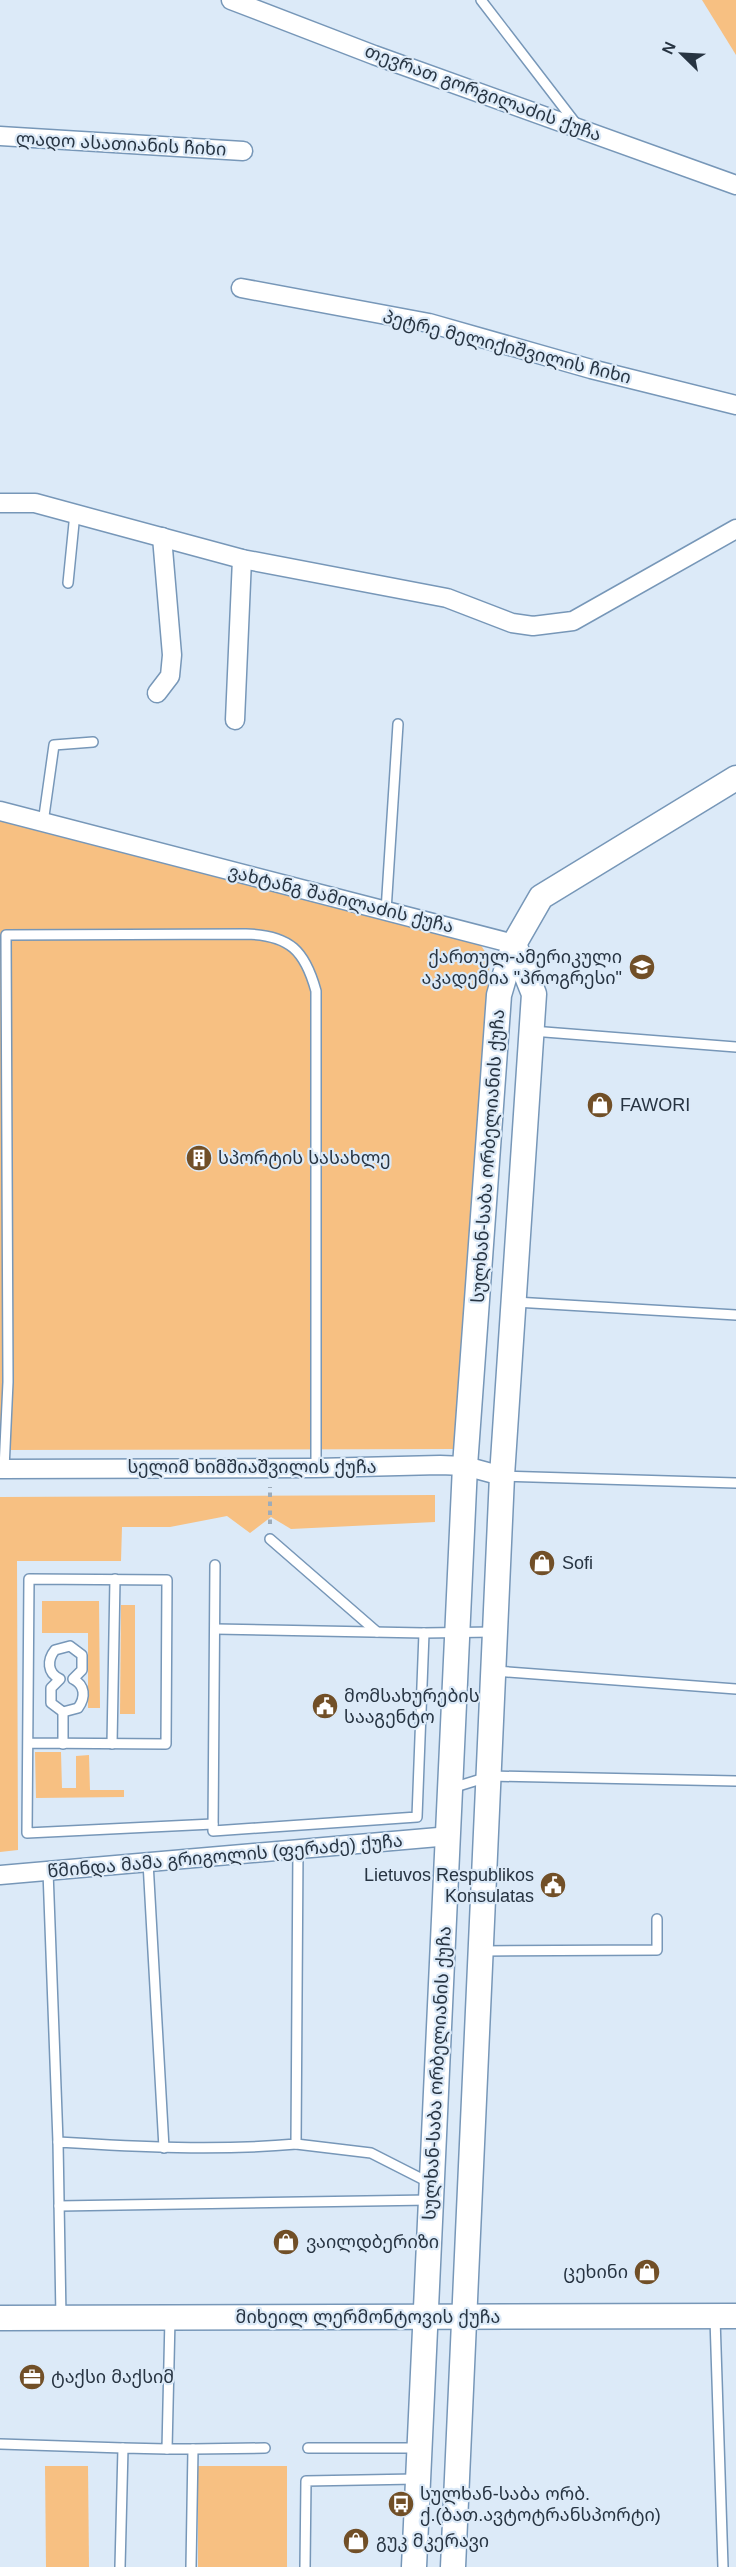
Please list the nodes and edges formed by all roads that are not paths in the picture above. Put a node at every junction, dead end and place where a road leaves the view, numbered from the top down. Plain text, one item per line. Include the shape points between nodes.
1 (231, 0) edge
2 (481, 0) edge
3 (579, 127) junction
4 (0, 136) edge
5 (243, 151) dead end
6 (736, 185) edge
7 (241, 288) dead end
8 (736, 405) edge
9 (0, 503) edge
10 (75, 513) junction
11 (736, 529) edge
12 (162, 537) junction
13 (242, 559) junction
14 (68, 583) dead end
15 (157, 693) dead end
16 (235, 720) dead end
17 (398, 724) dead end
18 (93, 742) dead end
19 (736, 778) edge
20 (0, 812) edge
21 (43, 822) junction
22 (386, 911) junction
23 (3, 934) edge
24 (514, 944) junction
25 (532, 1031) junction
26 (736, 1047) edge
27 (4, 1086) edge
28 (513, 1302) junction
29 (736, 1315) edge
30 (465, 1466) junction
31 (316, 1468) junction
32 (2, 1469) edge
33 (502, 1476) junction
34 (736, 1483) edge
35 (270, 1539) road end
36 (215, 1565) dead end
37 (115, 1579) junction
38 (215, 1629) junction
39 (377, 1632) junction
40 (494, 1632) junction
41 (424, 1633) junction
42 (460, 1633) junction
43 (493, 1671) junction
44 (60, 1679) junction
45 (73, 1679) junction
46 (736, 1689) edge
47 (63, 1712) junction
48 (28, 1743) junction
49 (63, 1744) junction
50 (112, 1744) junction
51 (491, 1776) junction
52 (736, 1781) edge
53 (452, 1788) junction
54 (213, 1824) junction
55 (450, 1836) junction
56 (298, 1849) junction
57 (148, 1862) junction
58 (48, 1871) junction
59 (0, 1875) edge
60 (657, 1919) dead end
61 (480, 1951) junction
62 (58, 2142) junction
63 (296, 2144) junction
64 (164, 2148) junction
65 (431, 2192) junction
66 (59, 2206) junction
67 (426, 2316) junction
68 (726, 2316) edge
69 (464, 2317) junction
70 (0, 2318) edge
71 (61, 2318) junction
72 (170, 2318) junction
73 (0, 2444) edge
74 (123, 2448) junction
75 (266, 2448) dead end
76 (308, 2448) dead end
77 (419, 2448) junction
78 (167, 2449) junction
79 (193, 2449) junction
80 (417, 2479) junction
81 (120, 2567) edge
82 (191, 2567) edge
83 (305, 2567) edge
84 (414, 2567) edge
85 (453, 2567) edge
86 (723, 2567) edge

1 - 3 street, თევრათ გორგილაძის ქუჩა
2 - 3 lane
3 - 6 street, თევრათ გორგილაძის ქუჩა
4 - 5 street, ლადო ასათიანის ჩიხი
7 - 8 street, პეტრე მელიქიშვილის ჩიხი via 429,323
9 - 10 street via 34,503
10 - 12 street
10 - 14 lane
11 - 13 street via 573,621 533,626 512,623 447,598
12 - 13 street
12 - 15 street via 172,655 170,676
13 - 16 street
17 - 22 lane
18 - 21 lane via 54,745
19 - 24 street via 541,897
20 - 21 street, ვახტანგ შამილაძის ქუჩა
21 - 22 street, ვახტანგ შამილაძის ქუჩა
22 - 24 street, ვახტანგ შამილაძის ქუჩა
23 - 27 lane
23 - 31 lane via 265,934 290,944 308,964 316,991
24 - 25 street, სულხან-საბა ორბელიანის ქუჩა via 534,994
24 - 30 street, სულხან-საბა ორბელიანის ქუჩა via 499,995
25 - 26 lane
25 - 28 street, სულხან-საბა ორბელიანის ქუჩა
27 - 32 lane via 8,1382
28 - 29 lane
28 - 33 street, სულხან-საბა ორბელიანის ქუჩა
30 - 31 street, სელიმ ხიმშიაშვილის ქუჩა
30 - 33 street, სელიმ ხიმშიაშვილის ქუჩა
30 - 42 street, სულხან-საბა ორბელიანის ქუჩა
31 - 32 street, სელიმ ხიმშიაშვილის ქუჩა
33 - 34 lane
33 - 40 street, სულხან-საბა ორბელიანის ქუჩა
35 - 39 lane
36 - 38 lane
37 - 48 lane via 29,1579
37 - 50 lane
37 - 50 lane via 167,1580 166,1744
38 - 39 lane
38 - 54 lane
39 - 41 lane
40 - 42 lane
40 - 43 street, სულხან-საბა ორბელიანის ქუჩა
41 - 42 lane
41 - 54 lane via 417,1817 213,1831
42 - 53 street, სულხან-საბა ორბელიანის ქუჩა
43 - 46 lane
43 - 51 street, სულხან-საბა ორბელიანის ქუჩა
44 - 45 lane
44 - 45 lane via 49,1664 50,1656 62,1647 76,1649 82,1655 82,1670
44 - 47 lane via 49,1695 56,1709
45 - 47 lane via 82,1687 83,1702 71,1712
47 - 49 lane
48 - 49 lane
48 - 54 lane via 27,1833
49 - 50 lane
51 - 52 lane
51 - 53 lane
51 - 61 street, სულხან-საბა ორბელიანის ქუჩა
53 - 55 street, სულხან-საბა ორბელიანის ქუჩა
55 - 56 street, წმინდა მამა გრიგოლის (ფერაძე) ქუჩა
55 - 65 street, სულხან-საბა ორბელიანის ქუჩა
56 - 57 street, წმინდა მამა გრიგოლის (ფერაძე) ქუჩა
56 - 63 lane
57 - 58 street, წმინდა მამა გრიგოლის (ფერაძე) ქუჩა
57 - 64 lane
58 - 59 street, წმინდა მამა გრიგოლის (ფერაძე) ქუჩა
58 - 62 lane
60 - 61 lane via 657,1950
61 - 69 street, სულხან-საბა ორბელიანის ქუჩა
62 - 64 lane
62 - 66 lane
63 - 64 lane
63 - 65 lane via 370,2153
65 - 66 lane
65 - 67 street, სულხან-საბა ორბელიანის ქუჩა
66 - 71 lane
67 - 69 street, მიხეილ ლერმონტოვის ქუჩა
67 - 72 street, მიხეილ ლერმონტოვის ქუჩა
67 - 77 street, სულხან-საბა ორბელიანის ქუჩა
68 - 69 street, მიხეილ ლერმონტოვის ქუჩა
68 - 86 lane
69 - 85 street, სულხან-საბა ორბელიანის ქუჩა
70 - 71 street, მიხეილ ლერმონტოვის ქუჩა
71 - 72 street, მიხეილ ლერმონტოვის ქუჩა
72 - 78 lane
73 - 74 lane
74 - 78 lane
74 - 81 lane
75 - 79 lane
76 - 77 lane
77 - 80 street, სულხან-საბა ორბელიანის ქუჩა
78 - 79 lane
79 - 82 lane
80 - 83 lane via 306,2481
80 - 84 street, სულხან-საბა ორბელიანის ქუჩა

